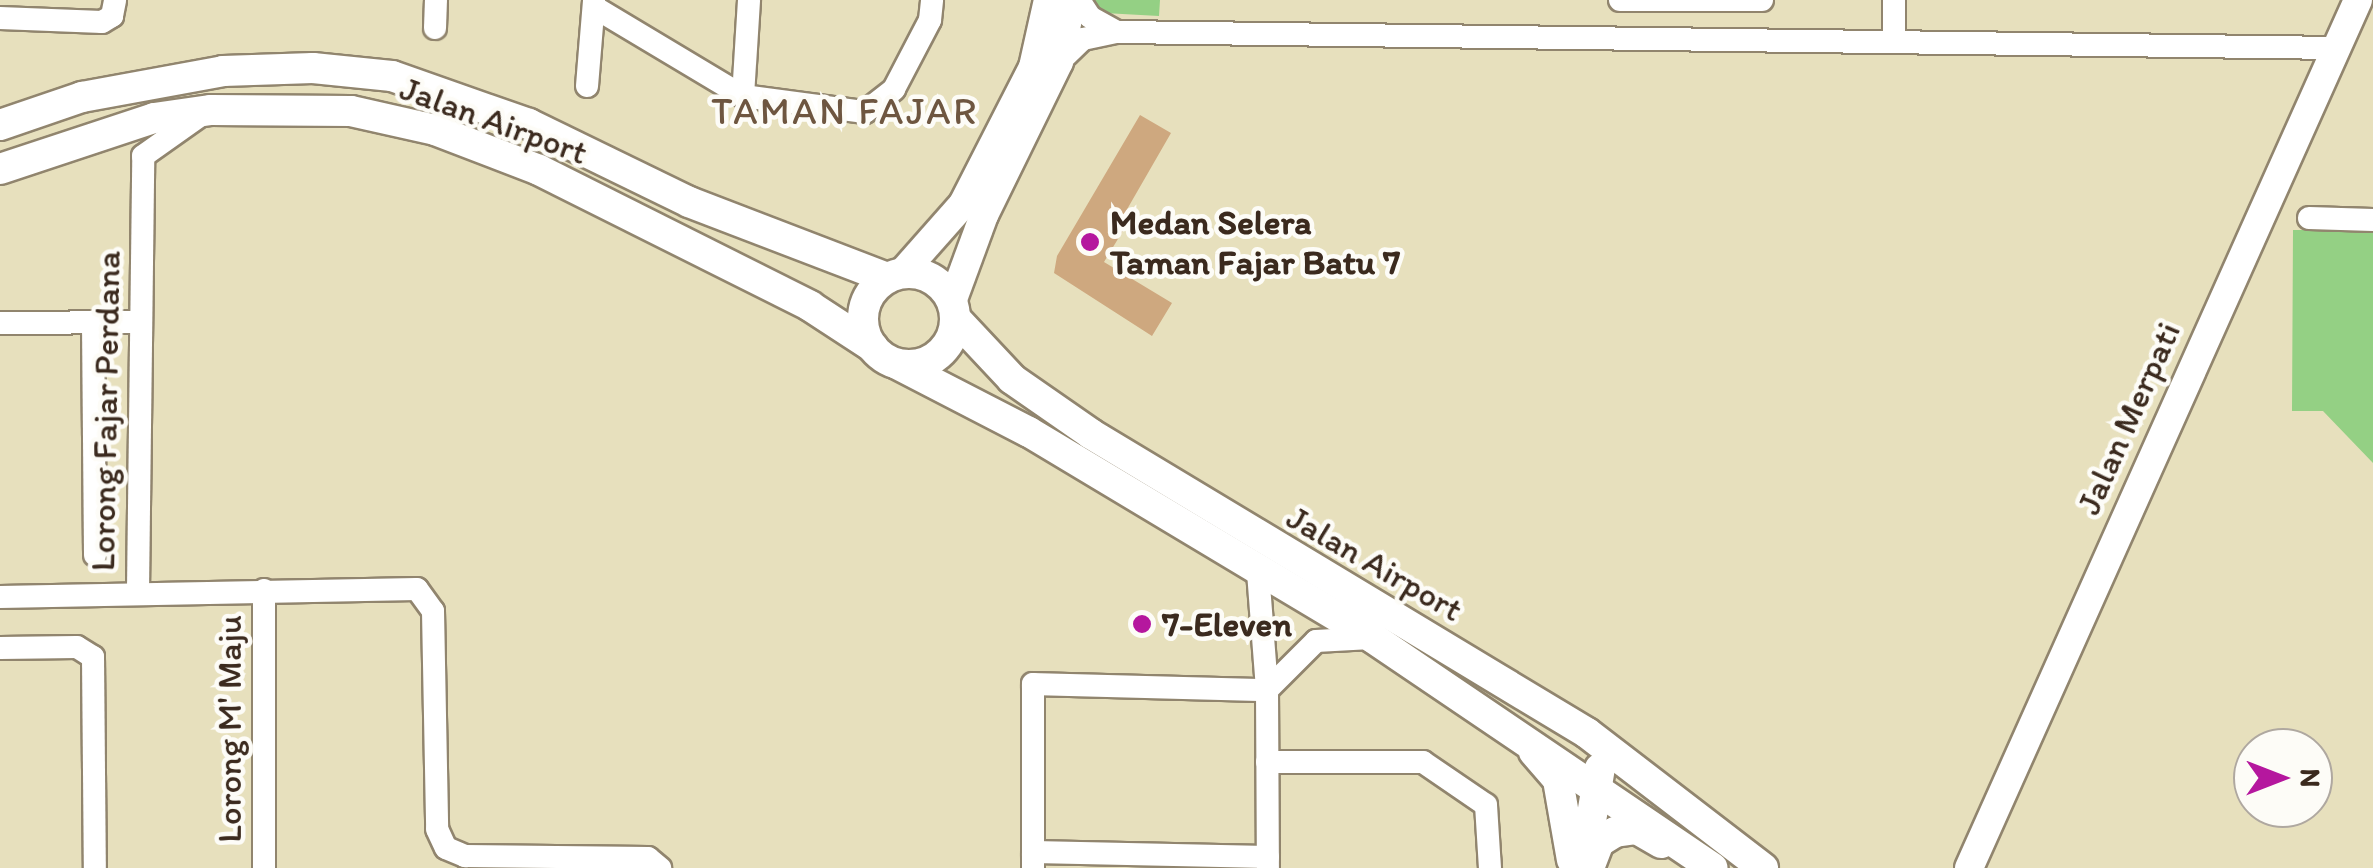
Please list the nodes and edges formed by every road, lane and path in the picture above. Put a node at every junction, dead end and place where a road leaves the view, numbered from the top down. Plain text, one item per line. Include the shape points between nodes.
1 (115, 0) edge
2 (436, 0) edge
3 (749, 0) edge
4 (932, 0) edge
5 (1048, 0) edge
6 (1075, 0) edge
7 (1620, 0) edge
8 (1762, 0) edge
9 (1894, 0) edge
10 (2358, 0) edge
11 (594, 4) edge
12 (0, 18) edge
13 (435, 28) dead end
14 (1118, 32) junction
15 (1894, 42) junction
16 (2334, 48) junction
17 (1060, 62) junction
18 (587, 86) dead end
19 (742, 96) junction
20 (211, 110) junction
21 (0, 125) edge
22 (82, 139) junction
23 (143, 156) junction
24 (0, 170) edge
25 (2308, 218) dead end
26 (2373, 220) edge
27 (895, 276) junction
28 (954, 310) junction
29 (93, 322) junction
30 (141, 322) junction
31 (0, 323) edge
32 (885, 356) junction
33 (95, 555) dead end
34 (1258, 572) junction
35 (1326, 578) junction
36 (138, 590) junction
37 (264, 590) junction
38 (0, 596) edge
39 (1373, 638) junction
40 (0, 648) edge
41 (1267, 690) junction
42 (1456, 692) junction
43 (1268, 762) junction
44 (1597, 784) junction
45 (1033, 860) edge
46 (527, 862) edge
47 (1268, 862) edge
48 (95, 868) edge
49 (264, 868) edge
50 (660, 868) edge
51 (1490, 868) edge
52 (1572, 868) edge
53 (1586, 868) edge
54 (1696, 868) edge
55 (1713, 868) edge
56 (1763, 868) edge
57 (1969, 868) edge

1 - 12 street via 112,16 102,22
2 - 13 street
3 - 19 street
4 - 19 street via 930,20 882,104 865,112
5 - 27 street via 1033,67 963,204
6 - 14 street
6 - 17 street
7 - 8 street
9 - 15 street
10 - 16 street, Jalan Merpati
11 - 18 street
11 - 19 street
14 - 15 street
14 - 17 street via 1082,39
15 - 16 street
16 - 57 street, Jalan Merpati
17 - 28 street via 984,215
20 - 22 main road, Jalan Airport
20 - 23 street
20 - 32 main road, Jalan Airport via 351,111 435,130 626,212 810,306
21 - 27 main road, Jalan Airport via 82,97 206,74 313,68 392,76 528,124 689,202
22 - 23 street via 118,143
22 - 24 main road, Jalan Airport
23 - 30 street, Lorong Fajar Perdana
25 - 26 street
27 - 28 main road via 932,279
27 - 32 main road via 866,302 866,334
28 - 32 main road via 937,356
28 - 35 main road, Jalan Airport via 991,360 1042,400
29 - 30 street
29 - 31 street
29 - 33 street
30 - 36 street, Lorong Fajar Perdana
32 - 34 main road, Jalan Airport via 1029,432
34 - 39 main road, Jalan Airport
34 - 41 street
35 - 44 main road via 1394,635 1584,746 1600,768
35 - 56 main road, Jalan Airport via 1588,733
36 - 37 street
36 - 38 street, Lorong Fajar Perdana
37 - 46 street via 405,587 426,595 433,611 440,840 465,856
37 - 49 street, Lorong M' Maju
39 - 41 street via 1316,641
39 - 42 main road, Jalan Airport
40 - 48 street via 90,652
41 - 43 street
41 - 45 street via 1033,684
42 - 44 main road, Jalan Airport
42 - 52 main road via 1470,712 1550,766 1563,798
43 - 47 street
43 - 51 street via 1424,762 1486,805
44 - 53 main road
44 - 55 main road, Jalan Airport
45 - 47 street
46 - 50 street via 648,858
53 - 54 main road via 1600,842 1626,828 1644,831

